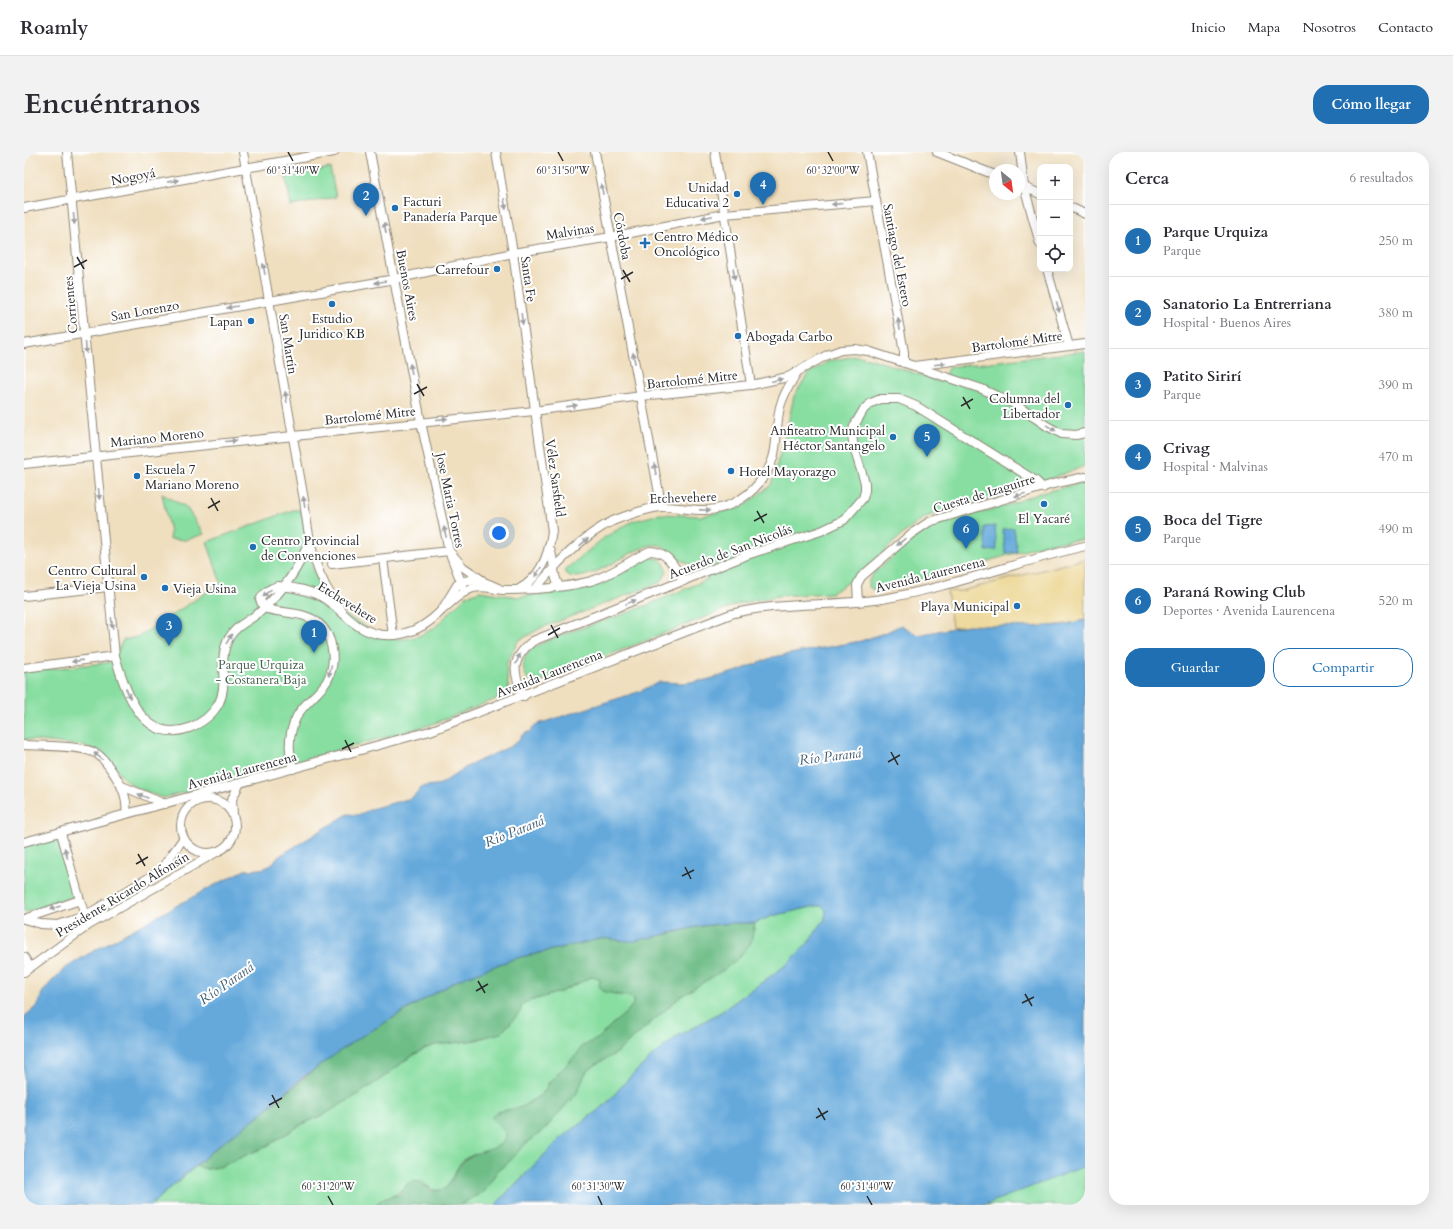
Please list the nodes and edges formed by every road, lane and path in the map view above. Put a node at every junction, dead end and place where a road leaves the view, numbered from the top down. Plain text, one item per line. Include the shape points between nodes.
1 (67, 152) edge
2 (243, 152) edge
3 (334, 152) edge
4 (370, 152) edge
5 (496, 152) edge
6 (595, 152) edge
7 (715, 152) edge
8 (868, 152) edge
9 (937, 152) edge
10 (1020, 152) edge
11 (1020, 164) edge
12 (246, 167) junction
13 (989, 173) edge
14 (1025, 187) edge
15 (1037, 193) edge
16 (1025, 197) edge
17 (72, 200) junction
18 (876, 201) junction
19 (24, 208) edge
20 (1073, 208) edge
21 (724, 214) junction
22 (1085, 214) edge
23 (1037, 236) edge
24 (611, 237) junction
25 (514, 253) junction
26 (1048, 272) edge
27 (395, 279) junction
28 (270, 300) junction
29 (84, 333) junction
30 (24, 344) edge
31 (1085, 344) edge
32 (1069, 346) junction
33 (904, 363) junction
34 (914, 366) junction
35 (796, 374) junction
36 (751, 384) junction
37 (642, 396) junction
38 (534, 411) junction
39 (421, 422) junction
40 (1085, 433) edge
41 (292, 436) junction
42 (95, 455) junction
43 (24, 464) edge
44 (1085, 477) edge
45 (1043, 488) junction
46 (660, 507) junction
47 (309, 541) junction
48 (1085, 546) edge
49 (550, 549) junction
50 (449, 551) junction
51 (383, 559) junction
52 (332, 564) dead end
53 (554, 567) junction
54 (684, 581) junction
55 (461, 582) junction
56 (486, 582) junction
57 (284, 586) junction
58 (559, 586) junction
59 (108, 587) junction
60 (498, 588) junction
61 (519, 589) junction
62 (535, 589) junction
63 (465, 592) junction
64 (24, 596) edge
65 (858, 602) junction
66 (264, 608) junction
67 (342, 611) junction
68 (441, 611) junction
69 (393, 635) junction
70 (115, 656) junction
71 (24, 668) edge
72 (524, 696) junction
73 (24, 745) edge
74 (293, 769) junction
75 (240, 783) junction
76 (122, 786) junction
77 (165, 804) junction
78 (126, 814) junction
79 (234, 817) junction
80 (61, 833) junction
81 (183, 839) junction
82 (24, 842) edge
83 (215, 853) junction
84 (80, 900) junction
85 (84, 916) junction
86 (24, 919) edge
87 (89, 925) junction
88 (24, 958) edge
89 (27, 970) edge

1 - 17 street, Corrientes
2 - 12 street, San Martín
3 - 12 street, Nogoyá
27 -> 4 street, Buenos Aires
5 -> 25 street, Santa Fe
24 -> 6 street, Córdoba
7 - 21 street
8 - 18 street, Santiago del Estero
9 - 13 street
10 - 11 street
17 -> 12 street, Nogoyá
28 -> 12 street, San Martín
14 - 15 street
16 - 23 street
17 - 19 street, Nogoyá
17 -> 29 street, Corrientes
18 -> 21 street, Malvinas
33 -> 18 street, Santiago del Estero
20 - 22 street
21 -> 24 street, Malvinas
21 -> 36 street
24 - 25 street, Malvinas
37 -> 24 street, Córdoba
25 - 27 street, Malvinas
25 -> 38 street, Santa Fe
26 -> 32 street
27 -> 28 street, Malvinas
39 -> 27 street, Buenos Aires
28 -> 29 street, San Lorenzo
41 -> 28 street, San Martín
29 - 30 street, San Lorenzo
29 -> 42 street, Corrientes
31 - 32 street, Bartolomé Mitre
34 -> 32 street, Bartolomé Mitre
33 - 34 street, Bartolomé Mitre
33 - 35 street, Bartolomé Mitre via 868,351 841,350 811,363
34 -> 40 street via 982,389 1016,405 1062,434
36 -> 35 street, Bartolomé Mitre
46 -> 35 street, Etchevehere via 714,510 739,500 758,485 769,471 774,458 780,407
36 - 37 street, Bartolomé Mitre
38 -> 37 street, Bartolomé Mitre
46 -> 37 street, Córdoba
39 -> 38 street, Bartolomé Mitre
38 - 49 street, Vélez Sarsfield via 552,531
39 - 41 street, Bartolomé Mitre
50 -> 39 street, Jose Maria Torres
42 -> 41 street, Mariano Moreno
47 -> 41 street, San Martín
42 - 43 street, Mariano Moreno
42 -> 59 street, Corrientes
44 - 45 street, Cuesta de Izaguirre
45 - 54 street, Acuerdo de San Nicolás via 1036,481 916,406 899,399 881,399 864,409 854,426 854,448 865,490 863,498 844,520 821,531 767,548
45 -> 65 street, Cuesta de Izaguirre via 924,524 861,577 858,585
53 -> 46 street, Etchevehere via 603,527 621,518
47 - 57 street via 298,568
47 - 67 street, San Martín via 323,582
48 - 65 street, Avenida Laurencena via 917,591
49 - 53 street, Vélez Sarsfield
49 -> 61 street, Vélez Sarsfield via 532,581
50 - 51 street
50 - 55 street, Jose Maria Torres
50 - 56 street via 464,567
51 - 52 street
51 - 69 street
53 - 58 street, Vélez Sarsfield via 554,576
53 - 62 street, Etchevehere
54 - 58 street via 663,553 650,551 593,580
72 -> 54 street, Acuerdo de San Nicolás via 515,674 515,664 518,656 533,641
55 - 56 street, Etchevehere
55 - 63 street
55 - 68 street, Etchevehere
56 - 60 street, Etchevehere
57 - 66 street
57 - 67 street, Etchevehere via 313,593
58 - 62 street
59 - 64 street
59 -> 70 street, Corrientes
60 - 61 street, Etchevehere
60 - 63 street, Etchevehere via 482,587
61 - 62 street
63 - 68 street, Etchevehere
65 - 72 street, Avenida Laurencena via 783,605 731,614
70 -> 66 street, Corrientes via 124,685 142,716 149,723 165,731 185,730 202,723 216,708 223,693 223,657 229,637
66 -> 74 street via 300,615 317,622 325,630 332,648 326,681 304,706 293,725 289,748
67 - 69 street, Etchevehere via 366,630
68 - 69 street, Etchevehere via 426,626
70 -> 71 street
72 - 74 street, Avenida Laurencena via 430,731
76 -> 73 street via 106,762 94,752 79,748
74 - 75 street, Avenida Laurencena
75 - 77 street, Avenida Laurencena
75 - 79 street, Presidente Ricardo Alfonsín via 232,799
77 -> 76 street
76 - 78 street via 127,802
77 - 78 street, Avenida Laurencena
78 - 80 street, Avenida Laurencena
79 - 81 street, Presidente Ricardo Alfonsín via 218,800 210,798 195,802 184,814
79 - 83 street, Presidente Ricardo Alfonsín via 234,834 230,842
80 - 82 street, Avenida Laurencena
84 -> 80 street
81 - 83 street, Presidente Ricardo Alfonsín via 192,849
81 - 85 street, Presidente Ricardo Alfonsín via 160,871
83 - 87 street, Presidente Ricardo Alfonsín
84 - 85 street
84 -> 86 street
85 - 86 street, Presidente Ricardo Alfonsín via 58,925 40,924
85 - 87 street
87 - 89 street, Presidente Ricardo Alfonsín
88 - 89 street

